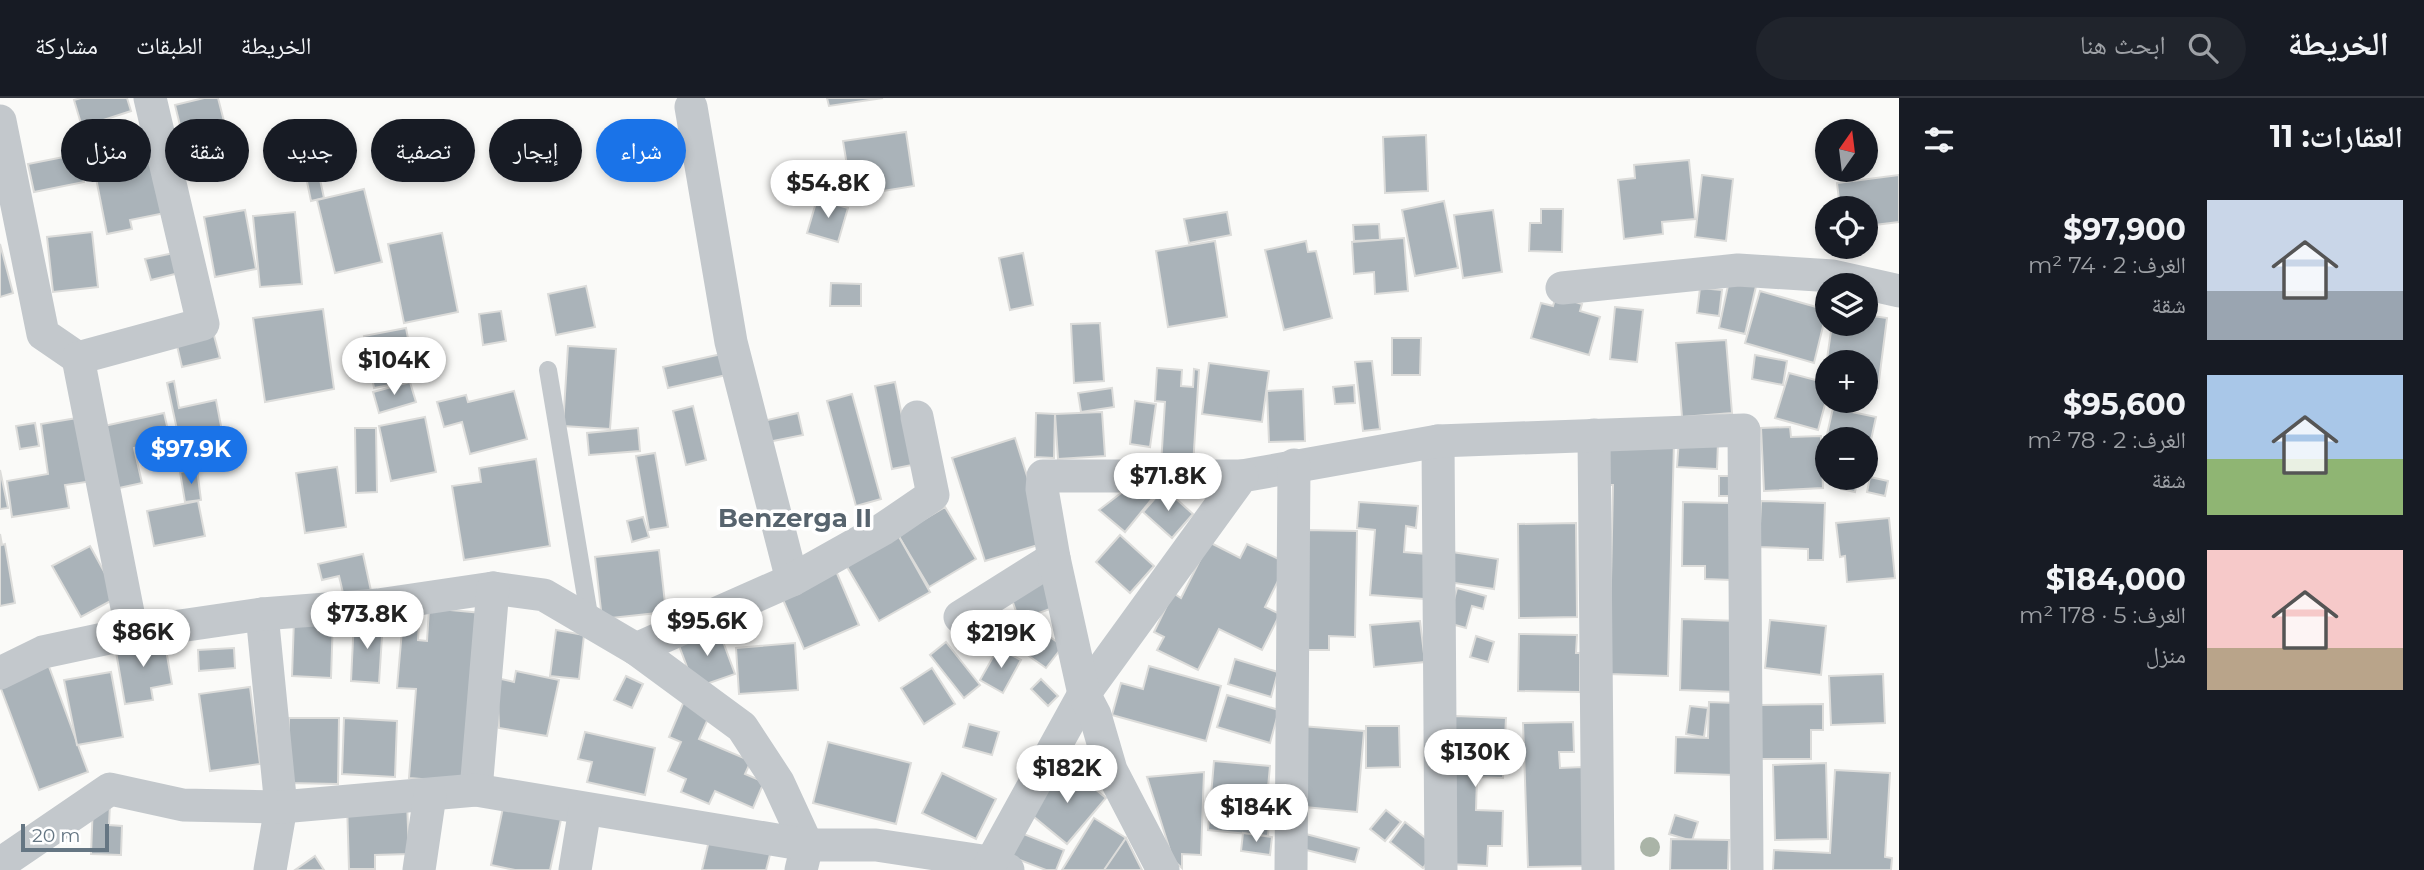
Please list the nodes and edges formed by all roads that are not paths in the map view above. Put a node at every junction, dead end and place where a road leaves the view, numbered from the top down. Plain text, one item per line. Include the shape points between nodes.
1 (150, 98) edge
2 (691, 107) dead end
3 (0, 121) edge
4 (1562, 288) dead end
5 (1899, 291) edge
6 (78, 358) junction
7 (548, 370) dead end
8 (917, 416) dead end
9 (1594, 435) junction
10 (1438, 441) junction
11 (1294, 465) junction
12 (1242, 476) junction
13 (1054, 558) junction
14 (792, 580) junction
15 (493, 588) junction
16 (261, 614) junction
17 (960, 617) dead end
18 (590, 621) junction
19 (132, 633) junction
20 (636, 649) junction
21 (0, 673) edge
22 (1084, 694) junction
23 (476, 790) junction
24 (430, 795) junction
25 (281, 807) junction
26 (585, 809) junction
27 (804, 858) edge
28 (0, 864) edge
29 (995, 867) edge
30 (270, 870) edge
31 (419, 870) edge
32 (575, 870) edge
33 (1163, 870) edge
34 (1290, 870) edge
35 (1441, 870) edge
36 (1598, 870) edge
37 (1747, 870) edge

1 - 6 street via 203,324
2 - 14 street via 731,342
3 - 6 street via 43,334
4 - 5 street via 1738,270 1833,276
6 - 19 street
7 - 18 lane
8 - 14 street via 933,495
9 - 10 street
9 - 36 street
9 - 37 street via 1744,430
10 - 11 street
10 - 35 street
11 - 12 street
11 - 34 street
12 - 13 street via 1043,476
12 - 22 street
13 - 17 street
13 - 22 street
14 - 20 street
15 - 16 street via 378,606
15 - 18 street via 544,595
15 - 23 street
16 - 19 street
16 - 25 street
18 - 20 street
19 - 21 street via 43,652
20 - 27 street via 742,727 778,782
22 - 29 street
22 - 33 street via 1111,771
23 - 24 street
23 - 26 street
24 - 25 street
24 - 31 street
25 - 28 street via 183,805 110,789
25 - 30 street
26 - 27 street
26 - 32 street
27 - 29 street via 876,845

